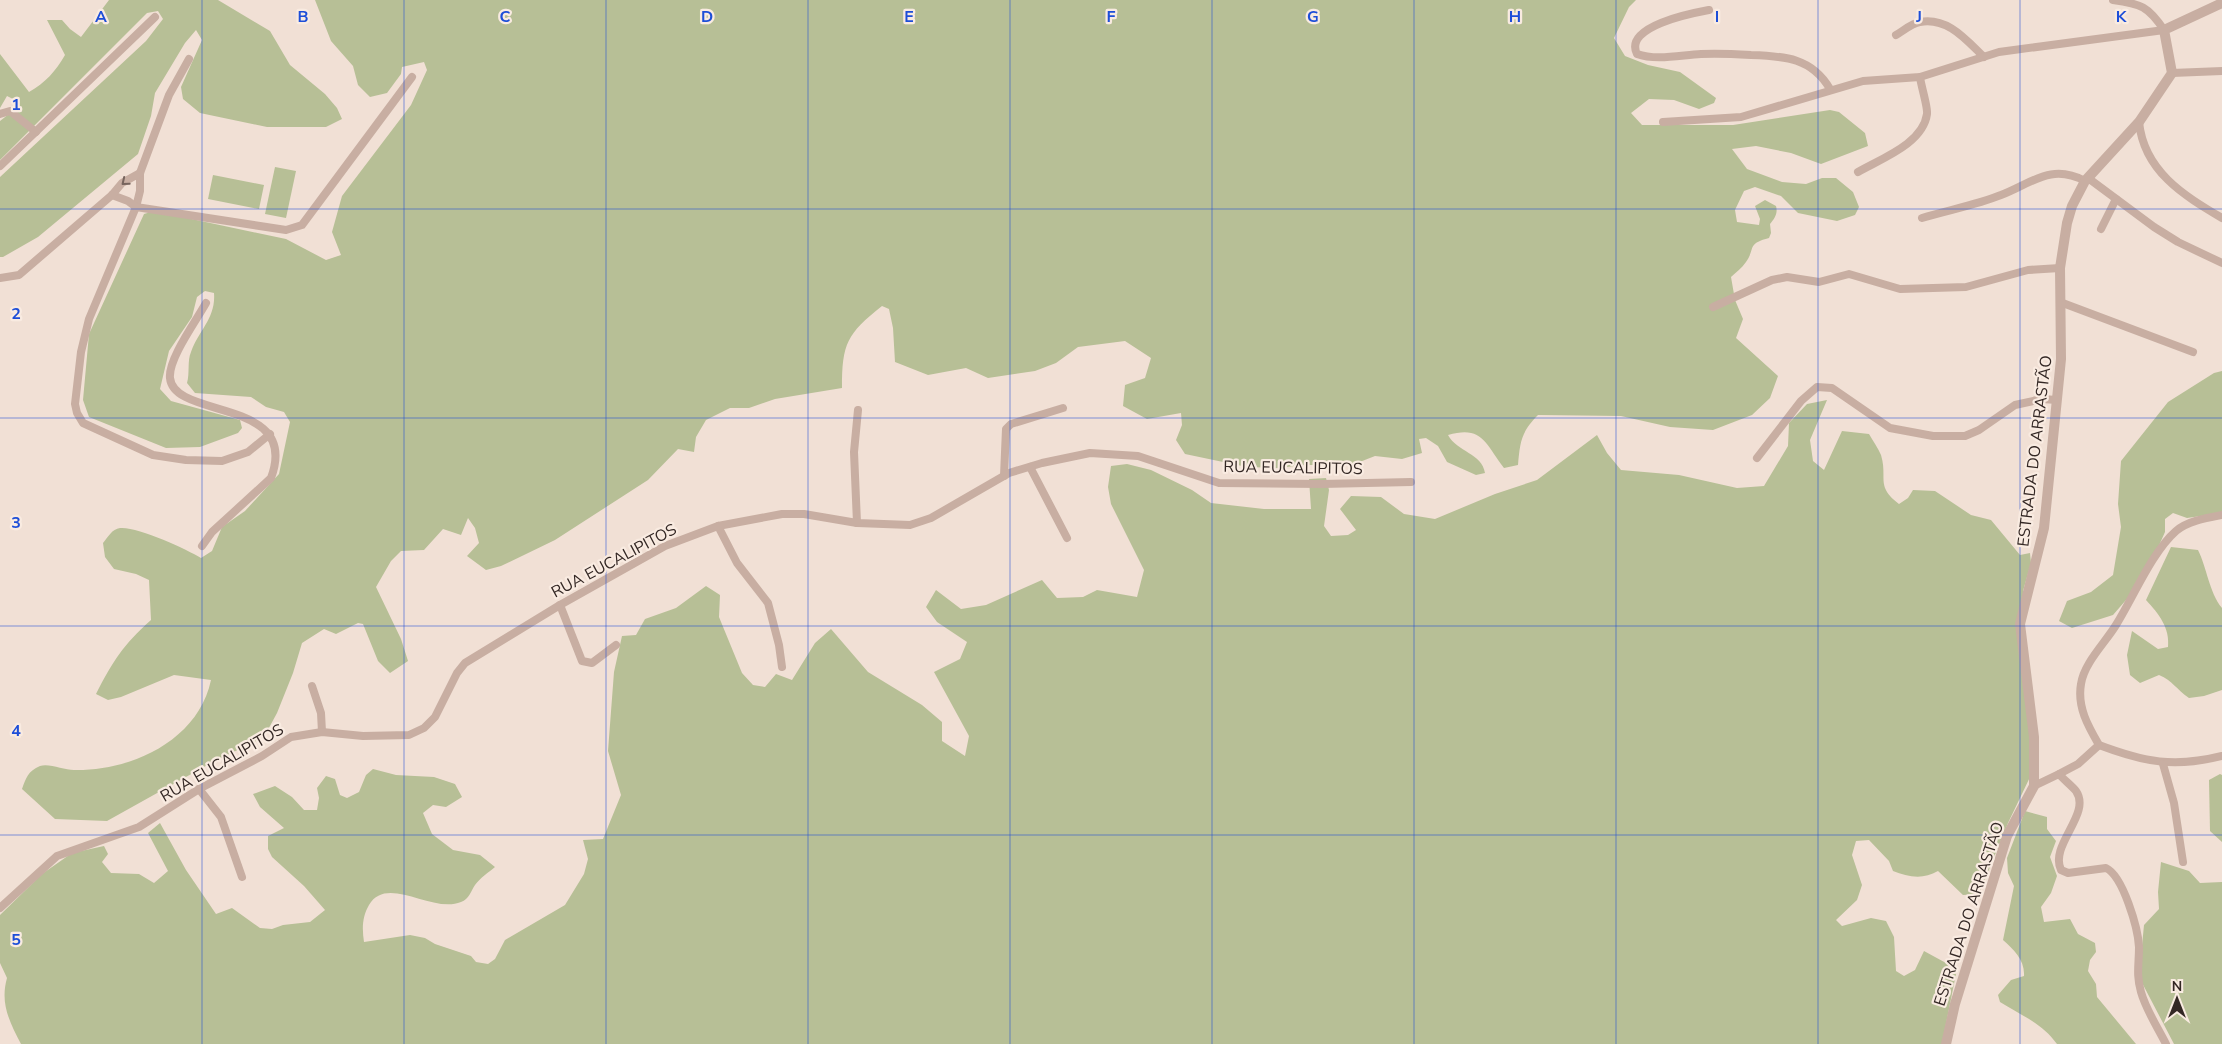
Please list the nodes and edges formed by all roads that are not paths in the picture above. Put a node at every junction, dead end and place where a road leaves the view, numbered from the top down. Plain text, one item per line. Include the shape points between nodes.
1 (2113, 0) edge
2 (2222, 3) edge
3 (1709, 10) dead end
4 (154, 17) dead end
5 (2164, 30) junction
6 (1896, 35) dead end
7 (1984, 57) junction
8 (188, 58) dead end
9 (2222, 71) edge
10 (2172, 73) junction
11 (412, 77) dead end
12 (1920, 77) junction
13 (1830, 89) junction
14 (0, 114) edge
15 (1663, 122) dead end
16 (2138, 122) junction
17 (36, 132) junction
18 (0, 166) edge
19 (1858, 172) dead end
20 (140, 173) junction
21 (2087, 179) junction
22 (112, 195) junction
23 (2116, 199) junction
24 (136, 207) junction
25 (1922, 218) dead end
26 (2222, 218) edge
27 (2101, 229) dead end
28 (2222, 263) edge
29 (2060, 268) junction
30 (0, 278) edge
31 (2060, 302) junction
32 (206, 303) dead end
33 (1713, 307) dead end
34 (2193, 352) dead end
35 (2057, 400) junction
36 (1063, 408) dead end
37 (858, 410) dead end
38 (270, 434) junction
39 (1757, 458) dead end
40 (1030, 466) junction
41 (1004, 476) junction
42 (1411, 482) dead end
43 (2222, 515) edge
44 (857, 524) junction
45 (718, 526) junction
46 (1067, 538) dead end
47 (202, 546) dead end
48 (560, 605) junction
49 (616, 645) dead end
50 (782, 667) dead end
51 (312, 686) dead end
52 (322, 732) junction
53 (2099, 745) junction
54 (2222, 756) edge
55 (2163, 764) junction
56 (2059, 774) junction
57 (2034, 786) junction
58 (199, 789) junction
59 (2183, 862) dead end
60 (242, 877) dead end
61 (0, 908) edge
62 (1946, 1044) edge
63 (2166, 1044) edge

1 - 5 street via 2144,6
2 - 5 street
3 - 13 street via 1671,18 1644,33 1636,40 1637,54 1788,57 1813,68
4 - 17 street
5 - 7 street via 1999,52
5 - 10 street
6 - 7 street via 1919,22 1936,22 1954,28
7 - 12 street
8 - 20 street via 169,95
9 - 10 street
10 - 16 street, ESTRADA DO ARRASTÃO
11 - 24 street via 302,225 286,230
12 - 13 street via 1863,81
12 - 19 street via 1928,114 1918,134
13 - 15 street via 1741,117
14 - 17 street via 10,111
16 - 21 street, ESTRADA DO ARRASTÃO
16 - 26 street via 2142,143 2153,163 2175,188
17 - 18 street
20 -> 22 street via 122,183
20 - 24 street
21 - 23 street
21 - 25 street via 2053,174 2033,179 2001,195
21 - 29 street, ESTRADA DO ARRASTÃO via 2067,222
22 - 24 street
22 - 30 street via 19,275
23 - 27 street
23 - 28 street via 2178,242
24 - 38 street via 90,319 81,352 76,413 84,423 153,455 186,460 222,461 248,452
29 - 31 street, ESTRADA DO ARRASTÃO
29 - 33 street via 2028,270 1966,287 1900,289 1849,274 1819,282 1787,277 1772,280
31 - 34 street
31 - 35 street, ESTRADA DO ARRASTÃO via 2062,359
32 - 38 street via 171,365 170,379 174,389 187,398 242,416
35 - 39 street via 2042,399 2015,405 1965,436 1933,436 1890,428 1832,388 1817,387 1801,402
35 - 57 street, ESTRADA DO ARRASTÃO via 2044,528 2020,624 2034,737
36 - 41 street via 1006,428
37 - 44 street via 854,452
38 - 47 street via 276,467 271,478 212,532
40 - 41 street, RUA EUCALIPITOS
40 - 42 street, RUA EUCALIPITOS via 1090,453 1138,456 1220,483
40 - 46 street
41 - 44 street, RUA EUCALIPITOS via 910,525
43 - 53 street via 2184,526 2163,544 2116,627 2094,657 2081,682 2080,691 2081,707
44 - 45 street, RUA EUCALIPITOS via 804,514 782,514
45 - 48 street, RUA EUCALIPITOS via 665,546
45 - 50 street via 737,563 768,603
48 - 49 street via 582,661 592,663
48 - 52 street, RUA EUCALIPITOS via 465,663 435,718 424,728 410,735 363,736
51 - 52 street via 321,713
52 - 58 street, RUA EUCALIPITOS via 291,737
53 - 55 street
53 - 56 street via 2078,764
54 - 55 street via 2204,761
55 - 59 street via 2174,803
56 - 57 street
56 - 63 street via 2076,792 2079,804 2059,854 2059,866 2068,873 2106,868 2116,876 2137,928 2136,974 2142,995
57 - 62 street, ESTRADA DO ARRASTÃO via 2007,836 1955,1004
58 - 60 street via 221,817
58 - 61 street, RUA EUCALIPITOS via 139,827 56,856

